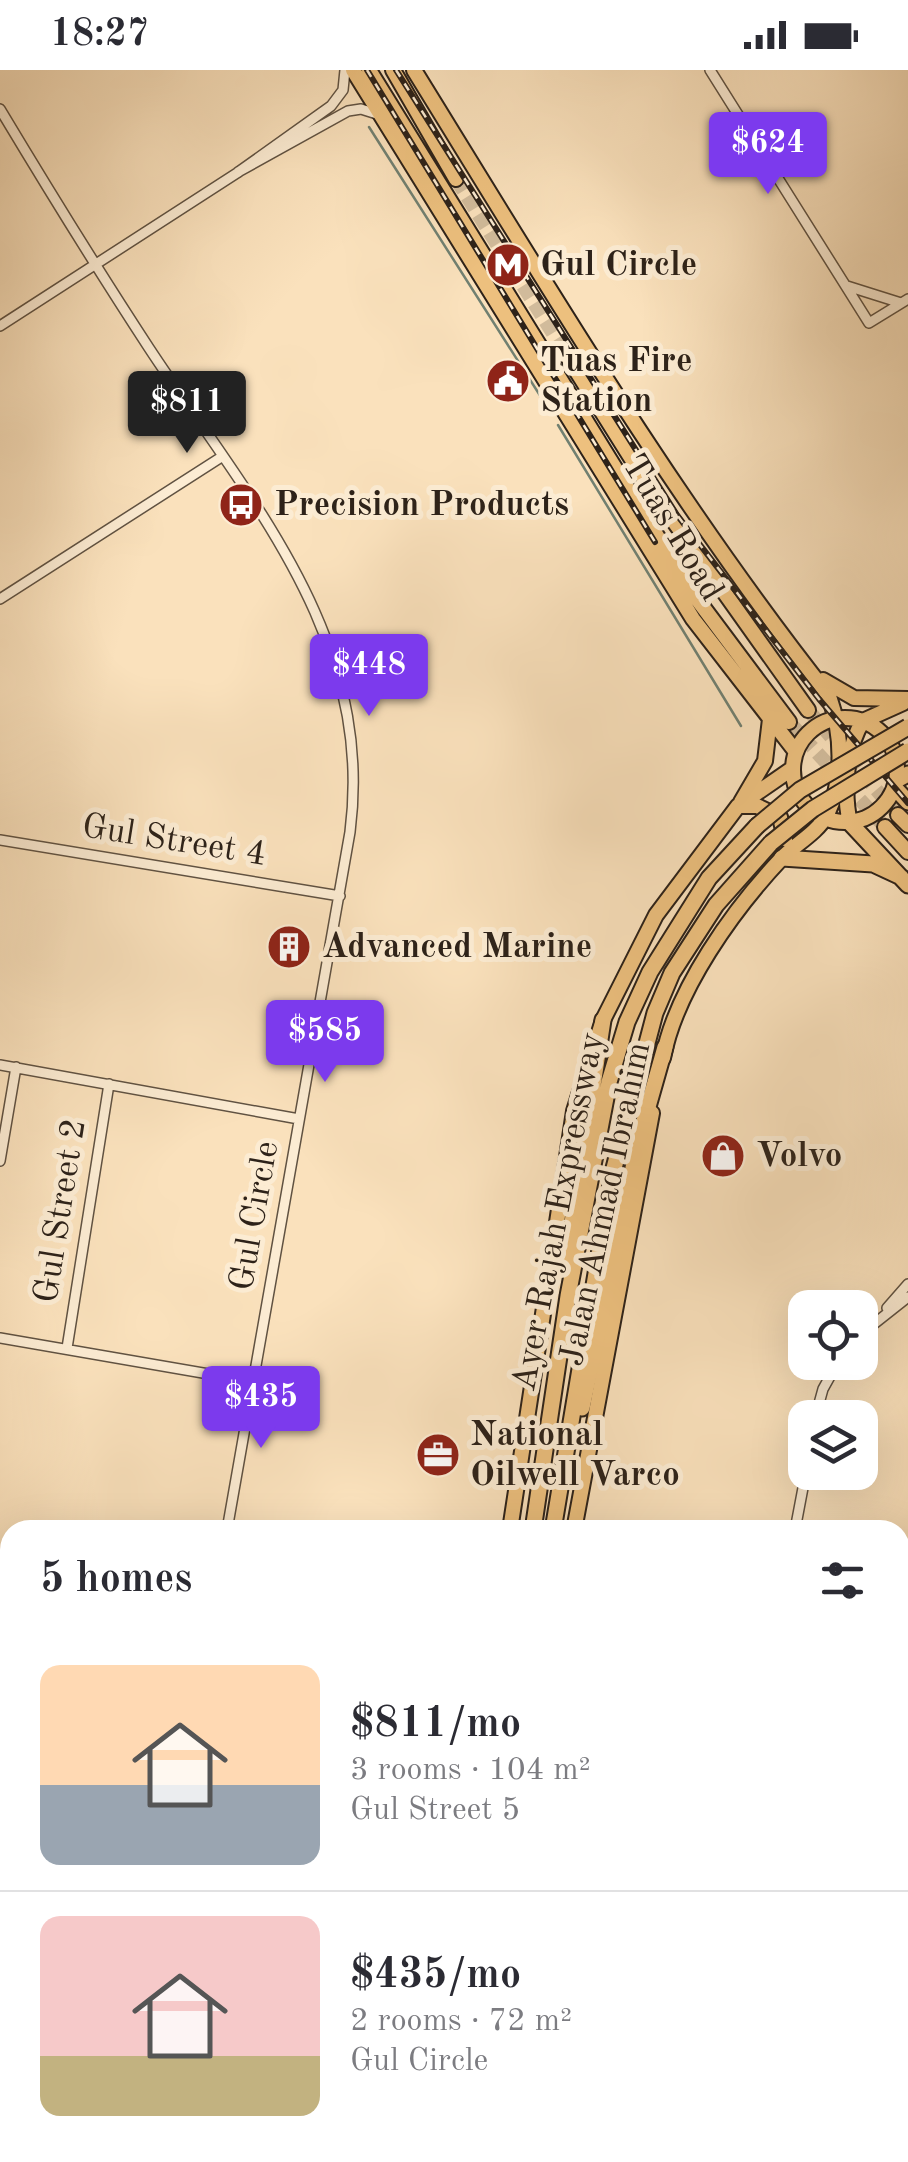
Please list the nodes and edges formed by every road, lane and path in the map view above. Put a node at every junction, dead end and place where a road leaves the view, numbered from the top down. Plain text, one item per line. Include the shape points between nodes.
1 (349, 70) edge
2 (368, 70) edge
3 (393, 70) edge
4 (413, 70) edge
5 (426, 70) edge
6 (710, 70) edge
7 (430, 95) junction
8 (0, 109) edge
9 (386, 120) junction
10 (429, 132) junction
11 (237, 173) junction
12 (456, 179) tunnel mouth
13 (97, 262) junction
14 (846, 285) junction
15 (905, 300) edge
16 (0, 326) edge
17 (568, 359) tunnel mouth
18 (222, 456) junction
19 (0, 599) edge
20 (797, 655) junction
21 (908, 700) edge
22 (808, 710) tunnel mouth
23 (837, 718) junction
24 (770, 719) junction
25 (863, 720) junction
26 (790, 722) tunnel mouth
27 (908, 727) edge
28 (908, 752) edge
29 (795, 760) junction
30 (900, 781) edge
31 (738, 806) junction
32 (905, 814) edge
33 (825, 819) junction
34 (850, 823) junction
35 (885, 827) tunnel mouth
36 (0, 840) edge
37 (908, 852) edge
38 (782, 858) junction
39 (905, 881) edge
40 (340, 896) junction
41 (603, 1020) junction
42 (665, 1047) junction
43 (0, 1064) edge
44 (16, 1067) junction
45 (109, 1084) junction
46 (299, 1119) junction
47 (0, 1161) edge
48 (908, 1284) edge
49 (568, 1296) junction
50 (908, 1296) edge
51 (886, 1310) junction
52 (878, 1318) edge
53 (0, 1338) edge
54 (67, 1348) junction
55 (254, 1382) junction
56 (803, 1490) edge
57 (230, 1520) edge
58 (512, 1520) edge
59 (534, 1520) edge
60 (555, 1520) edge
61 (555, 1520) edge
62 (576, 1520) edge
63 (797, 1520) edge

1 - 9 main road, Tuas Road
1 - 11 street via 331,106
2 - 26 main road, Tuas Road via 691,591
3 - 10 main road
4 - 7 main road, Tuas Road
4 - 10 main road
5 - 7 main road
6 - 14 street
7 - 20 main road, Tuas Road via 634,419
8 - 13 street, Gul Circle
9 - 11 street via 352,110
9 - 24 main road, Tuas Road via 662,572 716,654
10 - 12 main road
11 - 13 street
13 - 16 street
13 - 18 street, Gul Circle
14 - 15 street
14 - 15 street via 869,323
17 - 22 main road, Tuas Road via 659,502
18 - 19 street
18 - 40 street, Gul Circle via 309,592 338,665 354,769
20 - 21 main road via 838,692
20 - 23 main road, Tuas Road
21 - 25 main road
23 - 25 main road
23 - 29 main road, Jalan Ahmad Ibrahim via 808,733
23 - 33 main road via 836,786
24 - 29 main road, Tuas Road
24 - 31 main road via 766,761
25 - 30 main road via 891,744
25 - 34 main road via 853,736
27 - 49 highway, Ayer Rajah Expressway, bridge via 800,790 757,826 709,878 650,972 609,1082
28 - 60 highway, Ayer Rajah Expressway, bridge via 772,843 716,905 672,974 655,1013 613,1172
29 - 31 main road, Jalan Ahmad Ibrahim
29 - 33 main road, Tuas Road via 799,796
30 - 32 highway
30 - 34 main road via 878,812
31 - 38 main road via 758,806 780,817
31 - 41 main road, Jalan Ahmad Ibrahim via 656,916
33 - 34 main road
33 - 38 main road, Jalan Ahmad Ibrahim
34 - 39 highway
35 - 37 main road
36 - 40 street, Gul Street 4
38 - 39 highway via 862,862
38 - 42 main road, Jalan Ahmad Ibrahim via 704,961
40 - 46 street, Gul Circle
41 - 49 highway via 566,1253
41 - 58 main road, Jalan Ahmad Ibrahim via 574,1111
42 - 61 highway
42 - 62 main road, Jalan Ahmad Ibrahim
43 - 44 street
44 - 45 street
44 - 47 street
45 - 46 street
45 - 54 street, Gul Street 2
46 - 55 street, Gul Circle
48 - 51 street
49 - 59 highway, Ayer Rajah Expressway
50 - 51 street
51 - 52 street
53 - 54 street
54 - 55 street
55 - 57 street, Gul Circle
56 - 63 street

